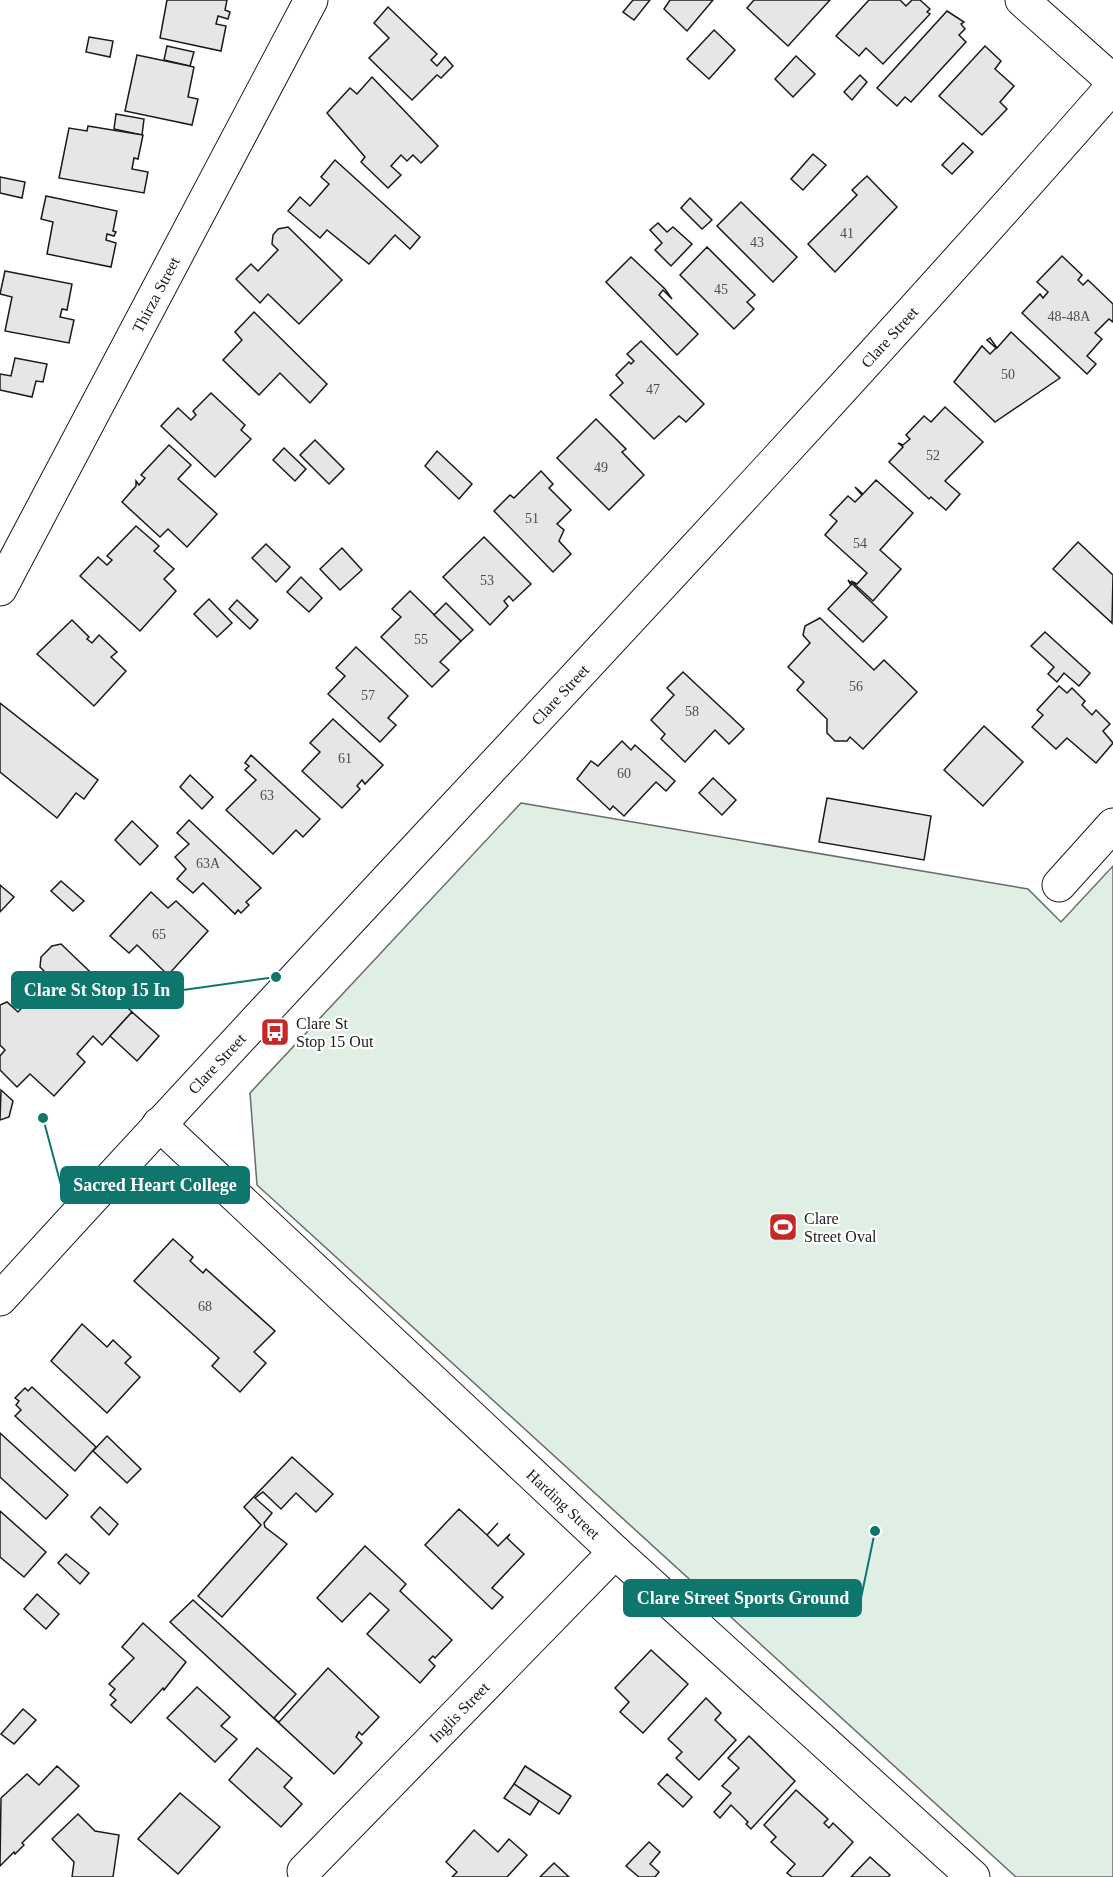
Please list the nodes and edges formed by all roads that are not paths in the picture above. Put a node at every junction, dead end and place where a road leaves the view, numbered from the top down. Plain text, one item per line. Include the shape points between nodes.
1 (311, 0) edge
2 (1022, 0) edge
3 (1113, 81) edge
4 (1113, 86) edge
5 (0, 589) edge
6 (1113, 825) edge
7 (1059, 885) dead end
8 (159, 1124) junction
9 (0, 1299) edge
10 (615, 1552) junction
11 (304, 1872) dead end
12 (974, 1877) edge

1 - 5 street, Thirza Street
2 - 3 street
4 - 8 street, Clare Street via 689,555
6 - 7 street
8 - 9 street, Clare Street
8 - 10 street, Harding Street
10 - 11 street, Inglis Street
10 - 12 street, Harding Street

